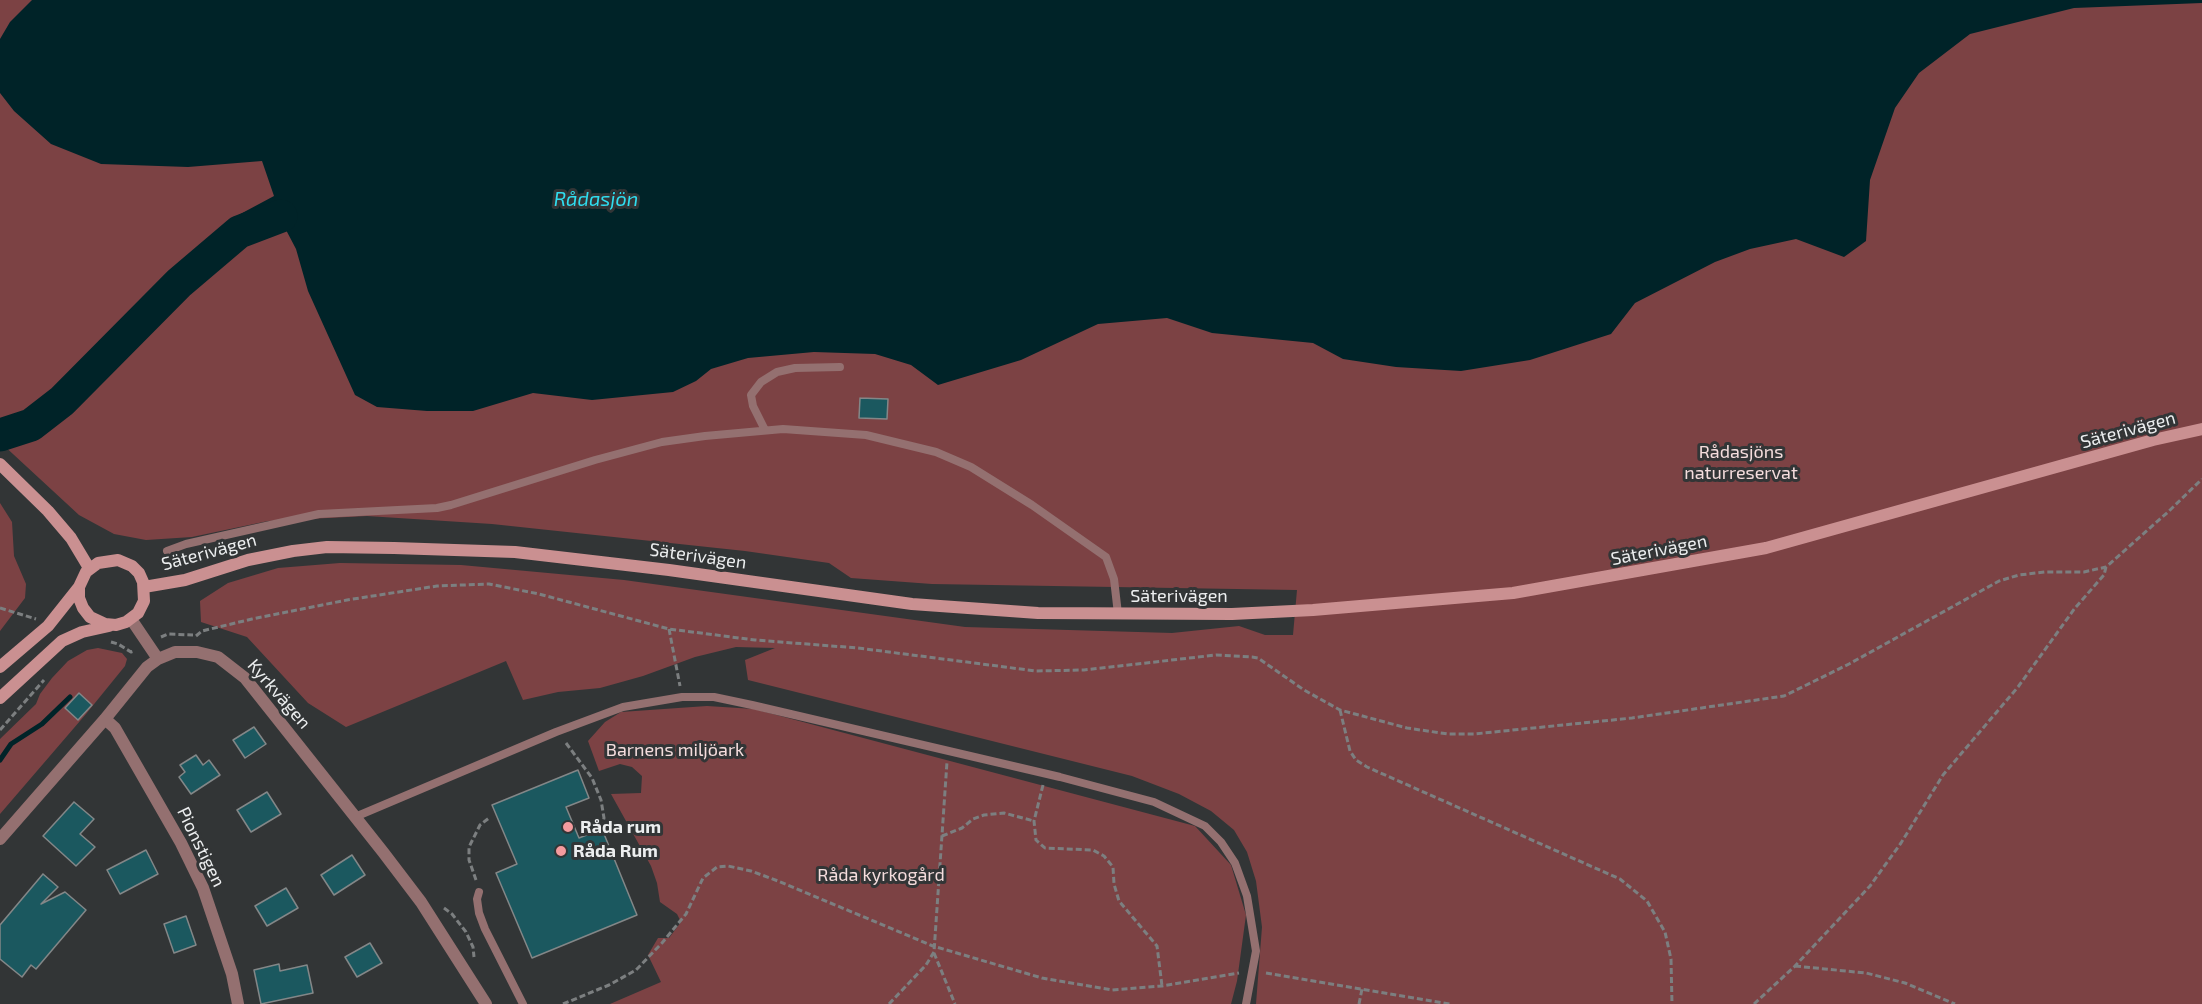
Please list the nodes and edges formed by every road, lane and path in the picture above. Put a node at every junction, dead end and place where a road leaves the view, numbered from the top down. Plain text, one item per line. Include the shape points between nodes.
1 (840, 367) dead end
2 (2202, 429) edge
3 (765, 430) junction
4 (0, 464) edge
5 (2202, 479) edge
6 (167, 551) dead end
7 (2106, 567) junction
8 (89, 568) junction
9 (79, 587) junction
10 (144, 587) junction
11 (1118, 614) junction
12 (131, 619) junction
13 (110, 625) junction
14 (669, 629) junction
15 (196, 636) dead end
16 (108, 642) dead end
17 (149, 643) junction
18 (158, 659) junction
19 (0, 667) edge
20 (49, 675) dead end
21 (682, 697) junction
22 (0, 698) edge
23 (1340, 710) junction
24 (105, 719) junction
25 (1, 729) edge
26 (556, 732) junction
27 (948, 751) junction
28 (1046, 774) junction
29 (355, 817) junction
30 (489, 818) dead end
31 (1034, 821) junction
32 (602, 826) dead end
33 (942, 836) junction
34 (0, 839) edge
35 (479, 892) joint
36 (933, 946) junction
37 (934, 952) junction
38 (1795, 966) junction
39 (1253, 970) junction
40 (1162, 986) junction
41 (1362, 989) junction
42 (238, 1004) edge
43 (486, 1004) edge
44 (523, 1004) edge
45 (563, 1004) edge
46 (889, 1004) edge
47 (955, 1004) edge
48 (1246, 1004) edge
49 (1359, 1004) edge
50 (1450, 1004) edge
51 (1672, 1004) edge
52 (1755, 1004) edge
53 (1955, 1004) edge

1 - 3 lane via 795,368 777,372 761,382 751,394
2 - 11 street, Säterivägen via 1766,548 1588,581 1513,593 1313,610
3 - 6 lane via 662,442 444,506 320,514
3 - 11 lane via 866,435 936,452 971,467 1106,557 1114,579
4 - 8 street via 48,511
5 - 7 path
7 - 23 path via 1999,580 1784,696 1632,718 1474,734 1407,728
7 - 38 path via 2104,575 2018,687 1943,775 1870,886
8 - 9 street
8 - 10 street via 102,561 123,561 139,573
9 - 13 street via 86,613 99,623
9 - 19 street via 48,626
10 - 11 street, Säterivägen via 293,551 394,548 515,552 912,604
10 - 12 street via 142,605
12 - 13 street
12 - 17 street
13 - 22 street via 62,641
14 - 15 path via 489,584 437,586 347,600 242,621
14 - 21 path
14 - 23 path via 1036,671 1216,656 1252,657
16 - 17 path via 131,652
17 - 18 street
18 - 24 street
18 - 29 street, Kyrkvägen via 175,652 197,652 218,657 245,678
20 - 25 path
21 - 26 lane via 623,707
21 - 27 lane via 714,697
23 - 51 path via 1350,751 1367,767 1620,879 1647,901 1665,932 1671,959
24 - 34 street
24 - 42 street, Pionstigen via 115,728 203,888
26 - 29 lane
26 - 32 path via 592,778 601,800
27 - 28 lane
27 - 33 path
28 - 31 path
28 - 39 lane via 1154,802 1205,826 1235,862 1247,896 1256,951
29 - 43 street, Kyrkvägen via 421,902
30 - 35 path via 480,825 469,847
31 - 33 path via 1004,813 984,814
31 - 40 path via 1036,840 1046,848 1094,850 1113,867 1119,901 1157,946
33 - 36 path
35 - 44 lane via 479,913
36 - 37 path
36 - 40 path via 1042,978 1112,990
36 - 45 path via 751,871 717,867 703,878 686,914 636,970
37 - 46 path
37 - 47 path
38 - 52 path
38 - 53 path via 1866,973 1905,983
39 - 40 path
39 - 41 path
39 - 48 lane
41 - 49 path
41 - 50 path

